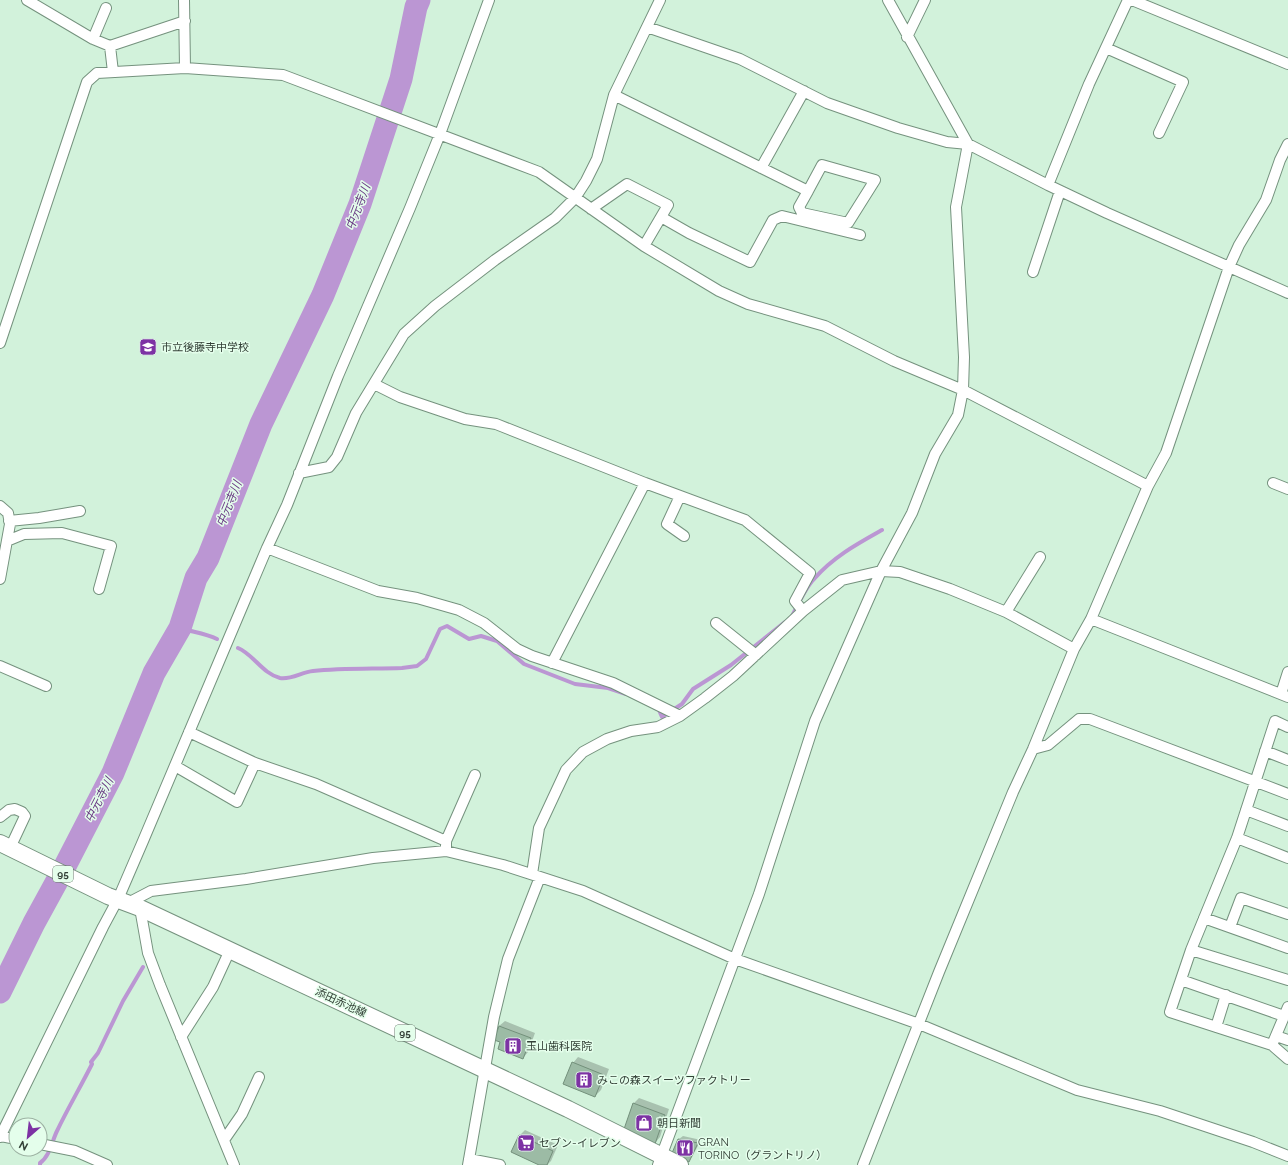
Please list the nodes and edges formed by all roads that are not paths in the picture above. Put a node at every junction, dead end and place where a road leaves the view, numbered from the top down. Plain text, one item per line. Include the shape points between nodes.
1 (27, 0) edge
2 (184, 0) edge
3 (490, 0) edge
4 (660, 0) edge
5 (888, 0) edge
6 (925, 0) edge
7 (1128, 0) edge
8 (1132, 0) edge
9 (106, 8) dead end
10 (185, 21) junction
11 (647, 27) junction
12 (907, 37) junction
13 (93, 39) junction
14 (110, 46) junction
15 (1106, 48) junction
16 (1288, 64) edge
17 (185, 68) junction
18 (113, 72) junction
19 (804, 92) junction
20 (614, 95) junction
21 (1159, 133) dead end
22 (440, 134) junction
23 (968, 144) junction
24 (1288, 144) edge
25 (761, 168) junction
26 (1048, 185) junction
27 (808, 191) junction
28 (1060, 191) junction
29 (575, 198) junction
30 (591, 209) junction
31 (661, 217) junction
32 (860, 235) dead end
33 (644, 246) junction
34 (1229, 267) junction
35 (1033, 272) dead end
36 (1288, 293) edge
37 (0, 343) edge
38 (374, 384) junction
39 (963, 390) junction
40 (299, 473) junction
41 (645, 483) junction
42 (1273, 483) dead end
43 (1148, 486) junction
44 (1288, 489) edge
45 (680, 496) junction
46 (0, 506) edge
47 (80, 511) dead end
48 (9, 521) junction
49 (684, 536) dead end
50 (7, 541) junction
51 (268, 548) junction
52 (1040, 557) dead end
53 (881, 571) junction
54 (0, 579) edge
55 (99, 589) dead end
56 (803, 611) junction
57 (1006, 612) junction
58 (1091, 619) junction
59 (716, 624) dead end
60 (1074, 649) junction
61 (756, 655) junction
62 (552, 663) junction
63 (0, 666) edge
64 (1288, 672) edge
65 (46, 686) dead end
66 (1284, 695) edge
67 (680, 716) junction
68 (1288, 727) edge
69 (189, 732) junction
70 (1033, 749) junction
71 (1265, 751) junction
72 (1288, 760) edge
73 (255, 763) junction
74 (174, 766) junction
75 (475, 775) dead end
76 (1255, 782) junction
77 (1288, 794) edge
78 (1246, 810) junction
79 (0, 816) edge
80 (1288, 826) edge
81 (1237, 838) junction
82 (446, 846) junction
83 (9, 847) edge
84 (1288, 858) edge
85 (536, 876) junction
86 (124, 902) junction
87 (1288, 914) edge
88 (1204, 918) junction
89 (1230, 927) junction
90 (1288, 948) edge
91 (230, 950) junction
92 (1192, 950) junction
93 (735, 959) junction
94 (1181, 980) junction
95 (1288, 980) edge
96 (1226, 996) junction
97 (1286, 1011) edge
98 (919, 1024) junction
99 (1216, 1027) junction
100 (181, 1037) junction
101 (1274, 1040) junction
102 (1288, 1040) edge
103 (1288, 1059) edge
104 (484, 1070) junction
105 (259, 1077) dead end
106 (0, 1136) edge
107 (224, 1140) junction
108 (48, 1146) edge
109 (1288, 1156) edge
110 (660, 1160) edge
111 (468, 1162) edge
112 (107, 1165) edge
113 (234, 1165) edge
114 (500, 1165) edge
115 (680, 1165) edge
116 (863, 1165) edge

1 - 13 street
2 - 10 street
3 - 22 street
4 - 11 street
5 - 12 street
6 - 12 street
7 - 15 street
8 - 16 street
9 - 13 street
10 - 14 street
10 - 17 street
11 - 19 street via 740,59
11 - 20 street
12 - 23 street
13 - 14 street
14 - 18 street
15 - 21 street via 1183,82
15 - 26 street
17 - 18 street
17 - 22 street via 283,75
18 - 37 street via 97,73 87,82
19 - 23 street via 826,103 898,128 947,142
19 - 25 street
20 - 25 street
20 - 29 street via 597,159
22 - 29 street via 539,172
22 - 40 street
23 - 26 street
23 - 39 street via 956,207 964,357
24 - 34 street via 1266,200
25 - 27 street
26 - 28 street
27 - 27 street via 822,165 875,180 848,223 802,214 799,207
28 - 34 street
28 - 35 street
29 - 30 street
29 - 38 street via 555,218 435,306 404,334
30 - 31 street via 627,184 668,205
30 - 33 street
31 - 32 street via 750,262 773,220 782,216
31 - 33 street
33 - 39 street via 719,291 748,304 825,326 894,361
34 - 36 street
34 - 43 street via 1166,453
38 - 40 street via 356,413 337,457 329,467
38 - 41 street via 400,397 465,419 496,424
39 - 43 street
39 - 53 street via 958,415 935,454 912,513
40 - 51 street
41 - 45 street
41 - 62 street
42 - 44 street
43 - 58 street
45 - 49 street via 666,524
45 - 56 street via 745,520 810,573 795,601
46 - 48 street via 8,513
47 - 48 street
48 - 50 street
50 - 54 street
50 - 55 street via 24,534 62,533 112,546
51 - 62 street via 378,591 417,598 459,610 484,623 517,649
51 - 69 street
52 - 57 street
53 - 56 street via 842,580
53 - 57 street via 900,572
53 - 93 street via 815,721
56 - 61 street
57 - 60 street
58 - 60 street
58 - 66 street
59 - 61 street
60 - 70 street
61 - 67 street via 706,698
62 - 67 street via 613,683
63 - 65 street
64 - 66 street
67 - 85 street via 658,727 631,731 607,739 583,752 566,770 539,828
68 - 71 street via 1275,722
69 - 73 street
69 - 74 street
70 - 76 street via 1048,745 1079,720 1090,719
70 - 98 street via 1013,792
71 - 72 street
71 - 76 street
73 - 74 street via 238,802
73 - 82 street via 316,784
74 - 86 street
75 - 82 street
76 - 77 street
76 - 78 street
78 - 80 street
78 - 81 street
79 - 83 street via 15,809 24,816
81 - 84 street
81 - 88 street
82 - 85 street
82 - 86 street via 246,879 151,891
83 - 86 main road, 添田赤池線 / 95
85 - 93 street via 583,891
85 - 104 street via 508,959
86 - 91 main road, 添田赤池線 / 95
86 - 100 street via 148,953
86 - 106 street via 103,926
87 - 89 street via 1241,898
88 - 89 street
88 - 92 street
89 - 90 street
91 - 100 street via 213,987
91 - 104 main road, 添田赤池線 / 95
92 - 94 street
92 - 95 street
93 - 98 street
93 - 110 street
94 - 96 street
94 - 99 street via 1170,1012
96 - 97 street
96 - 99 street
97 - 101 street
98 - 109 street via 1077,1090 1160,1111
98 - 116 street
99 - 101 street
100 - 107 street
101 - 102 street
101 - 103 street
104 - 110 main road, 添田赤池線 / 95 via 568,1108
104 - 111 street
105 - 107 street via 242,1114
107 - 113 street
108 - 112 street via 75,1151
110 - 115 main road, 添田赤池線 / 95
111 - 114 street

